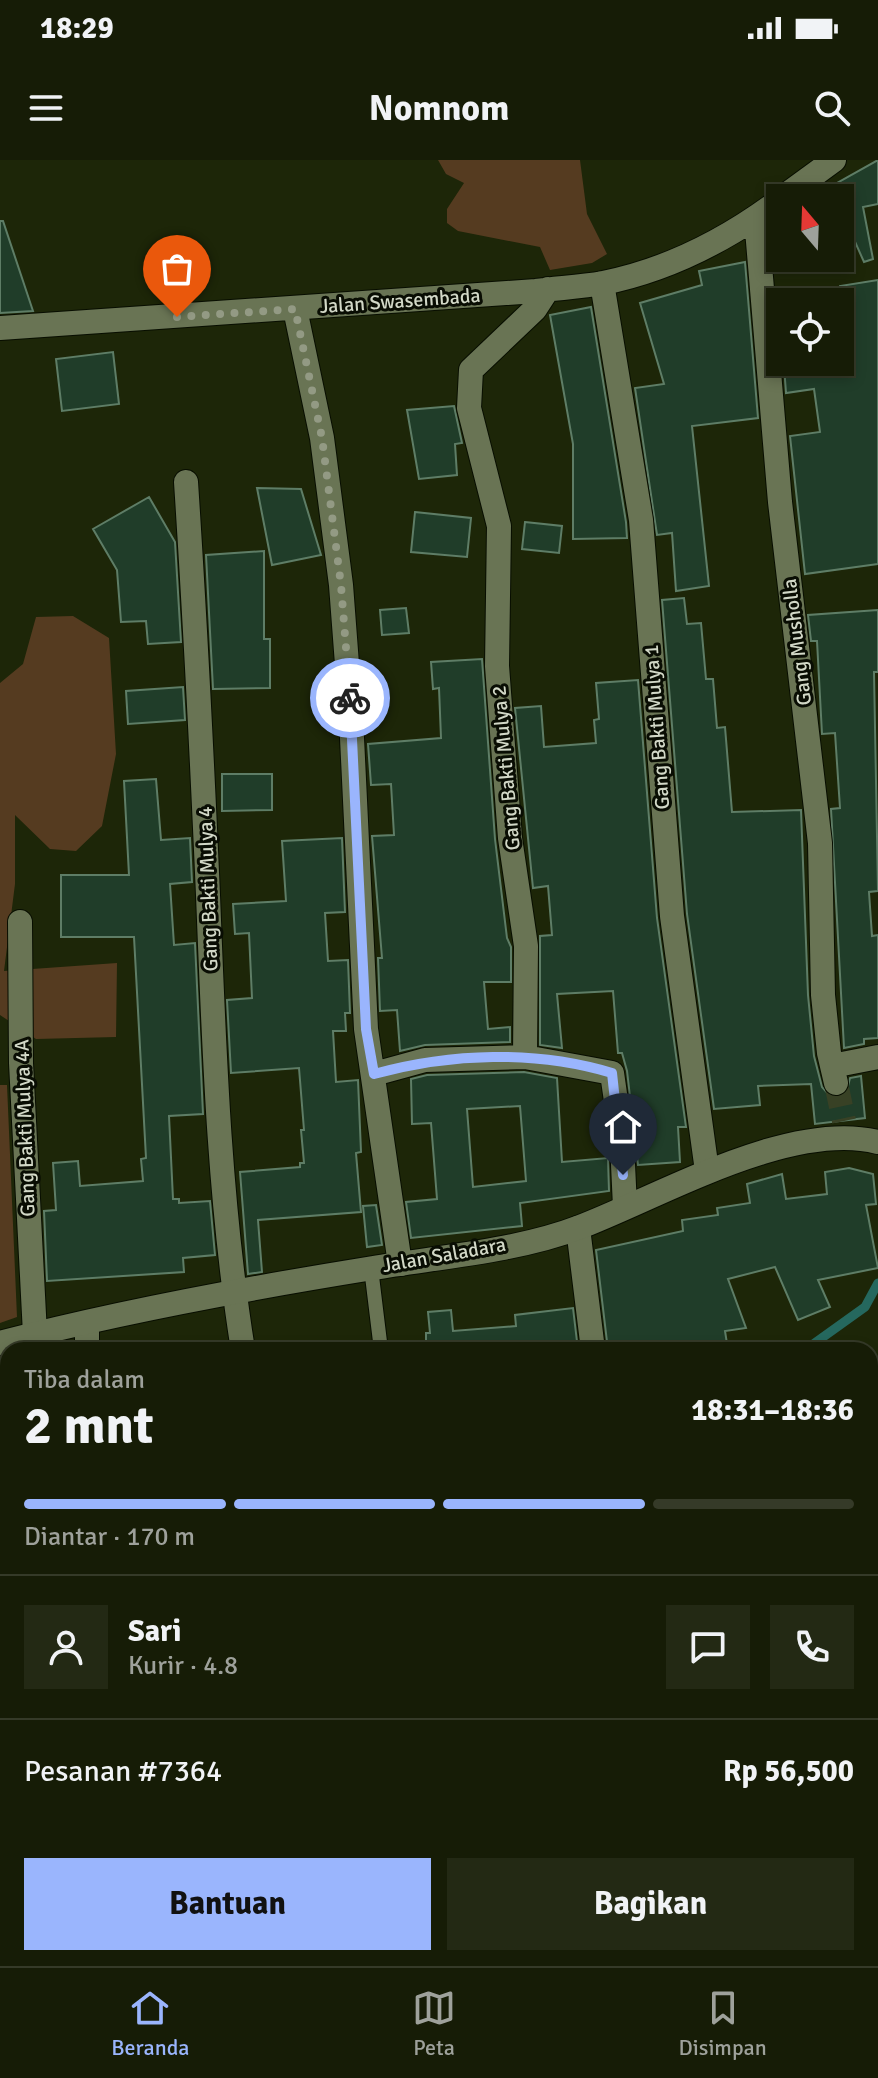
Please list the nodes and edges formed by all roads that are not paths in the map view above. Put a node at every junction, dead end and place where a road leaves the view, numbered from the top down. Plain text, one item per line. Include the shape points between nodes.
1 (834, 160) edge
2 (801, 184) edge
3 (766, 210) edge
4 (756, 218) junction
5 (602, 283) junction
6 (548, 289) junction
7 (295, 309) junction
8 (0, 328) edge
9 (186, 482) dead end
10 (20, 922) dead end
11 (525, 1057) junction
12 (878, 1057) edge
13 (374, 1074) junction
14 (878, 1142) edge
15 (707, 1171) junction
16 (625, 1207) junction
17 (578, 1228) junction
18 (400, 1264) junction
19 (371, 1268) junction
20 (234, 1295) junction
21 (87, 1323) junction
22 (35, 1334) junction
23 (4, 1342) edge
24 (87, 1342) edge
25 (242, 1342) edge
26 (380, 1342) edge
27 (592, 1342) edge

1 - 2 street, Jalan Swasembada
3 - 4 street, Jalan Swasembada
4 - 5 street, Jalan Swasembada via 659,268
4 - 12 street, Gang Musholla via 780,502 820,843 823,995 834,1074
5 - 6 street, Jalan Swasembada
5 - 15 street, Gang Bakti Mulya 1 via 641,520 672,916
6 - 7 street, Jalan Swasembada
6 - 11 street, Gang Bakti Mulya 2 via 535,309 471,370 469,408 499,526 497,666 510,838 526,946
7 - 8 street, Jalan Swasembada
7 - 13 street via 322,438 341,585 366,1029
9 - 20 street, Gang Bakti Mulya 4 via 216,1087
10 - 22 street, Gang Bakti Mulya 4A via 21,1063
11 - 13 street via 425,1060
11 - 16 street via 612,1073
13 - 18 street
14 - 15 street, Jalan Saladara via 846,1129
15 - 16 street, Jalan Saladara
16 - 17 street, Jalan Saladara
17 - 18 street, Jalan Saladara
17 - 27 street
18 - 19 street, Jalan Saladara
19 - 20 street, Jalan Saladara
19 - 26 lane
20 - 21 street, Jalan Saladara
20 - 25 street, Gang Bakti Mulya 4
21 - 22 street, Jalan Saladara
21 - 24 street
22 - 23 street, Jalan Saladara

